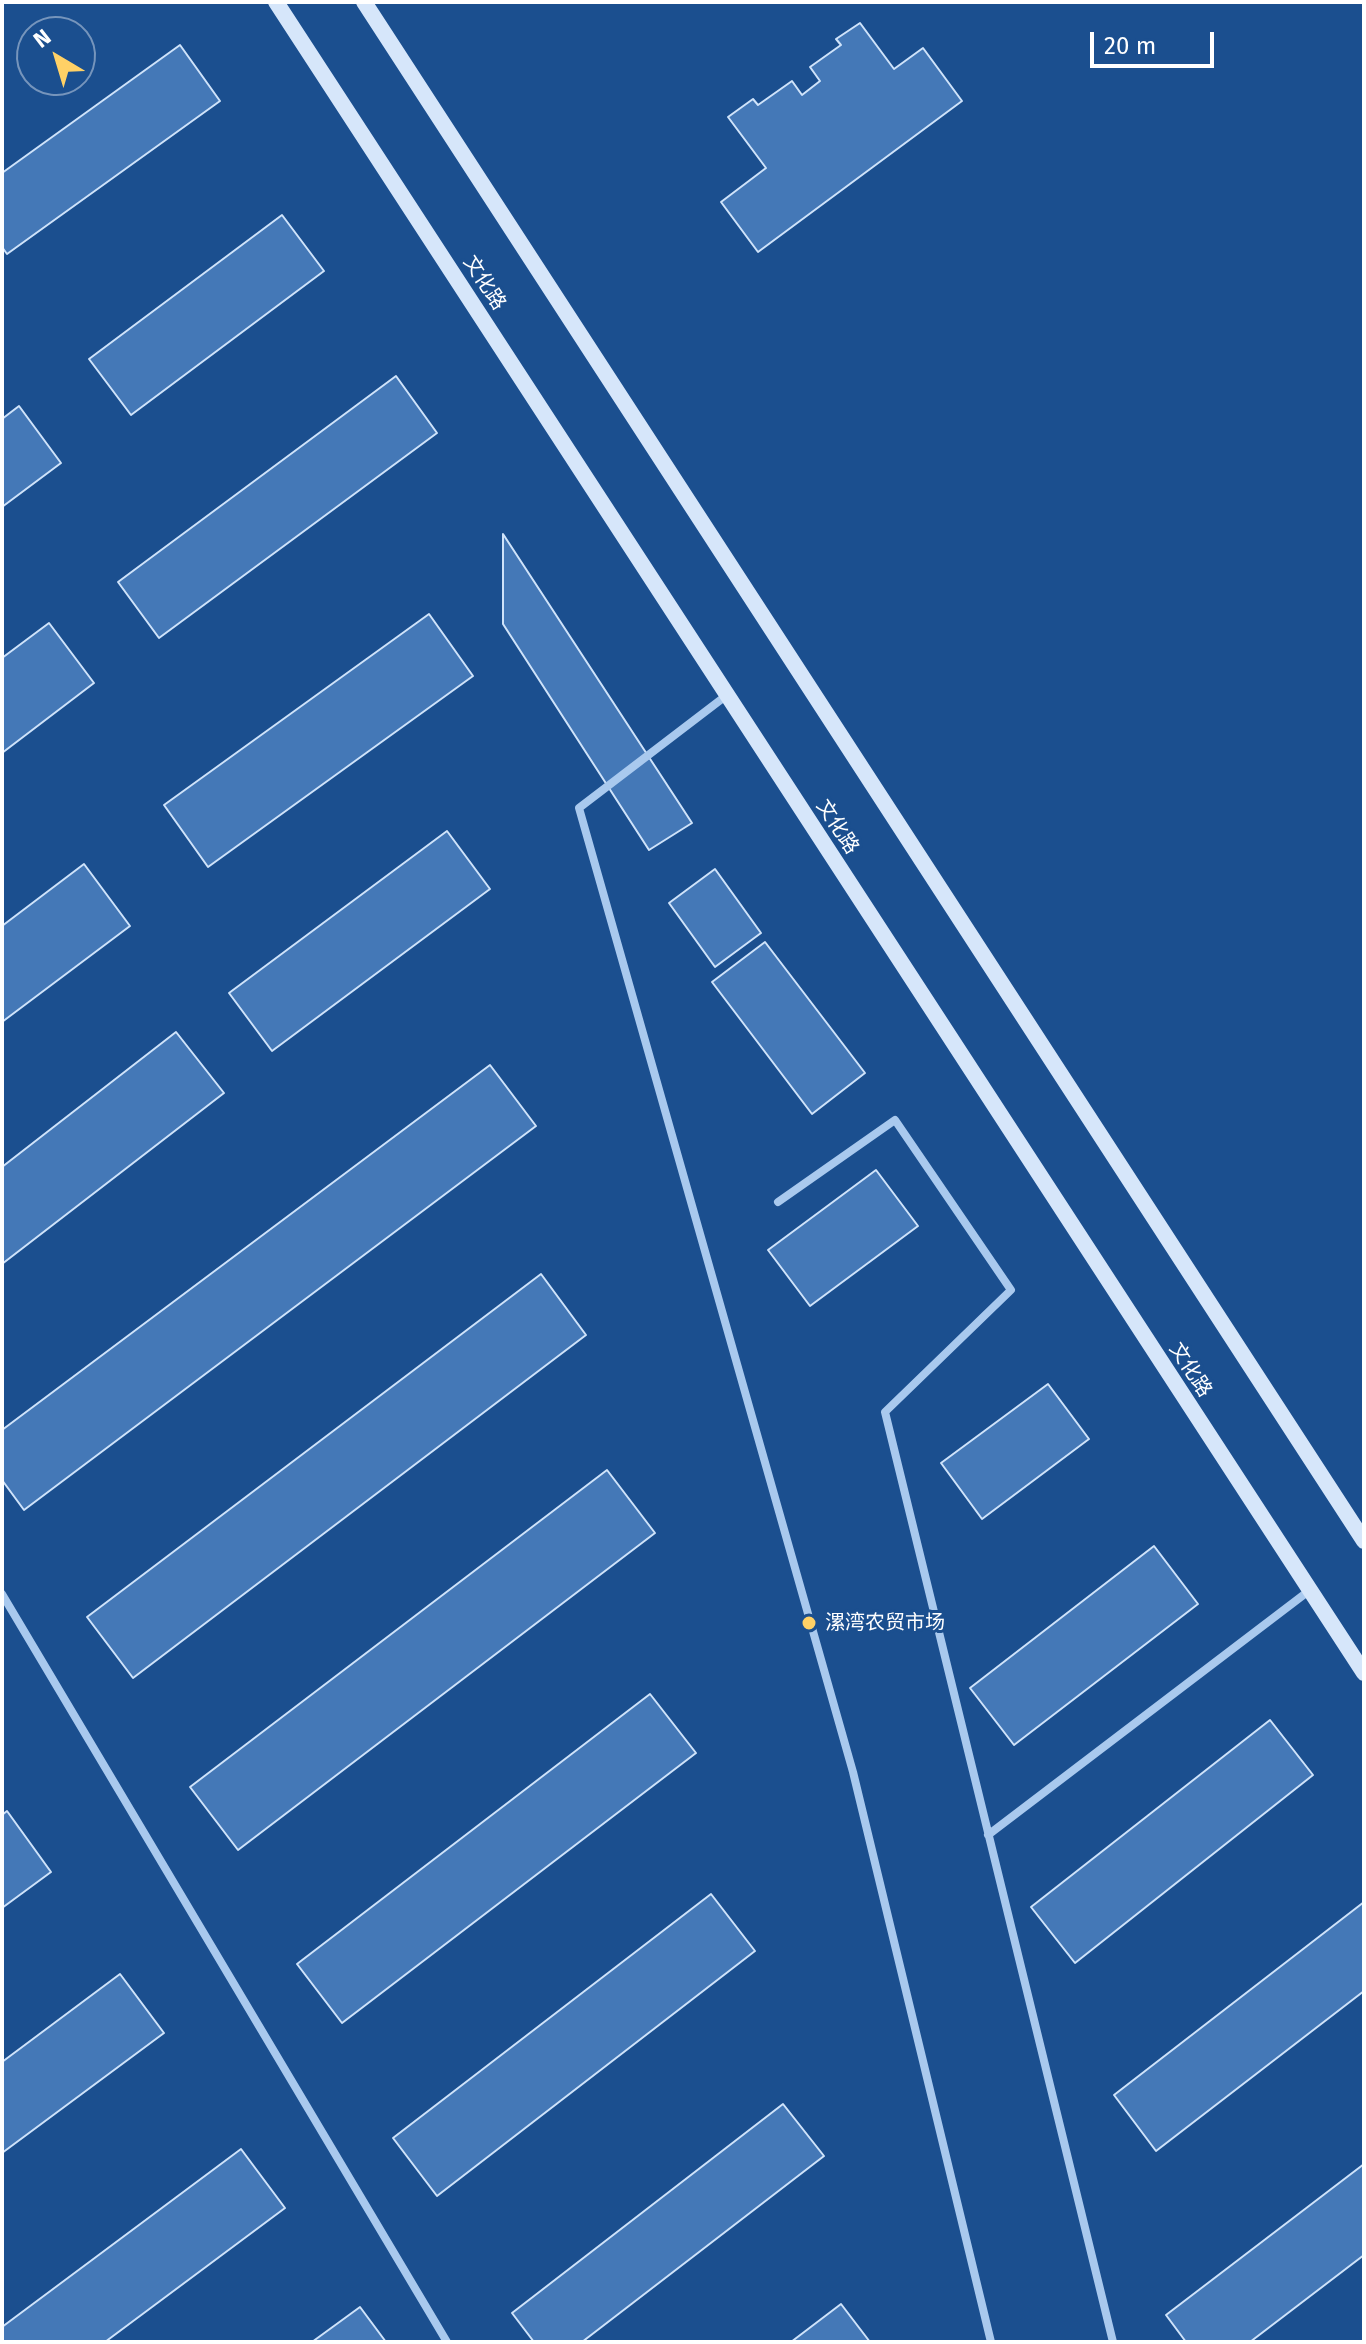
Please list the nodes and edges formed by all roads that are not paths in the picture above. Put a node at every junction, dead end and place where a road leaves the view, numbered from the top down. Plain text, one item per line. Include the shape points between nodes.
1 (276, 2) edge
2 (364, 2) edge
3 (728, 695) junction
4 (778, 1202) dead end
5 (1364, 1541) edge
6 (1310, 1590) junction
7 (2, 1594) edge
8 (1364, 1673) edge
9 (988, 1835) junction
10 (447, 2342) edge
11 (991, 2342) edge
12 (1113, 2342) edge

1 - 3 street, 文化路
2 - 5 street
3 - 6 street, 文化路
3 - 11 street via 579,808 853,1772
4 - 9 street via 895,1120 1011,1290 885,1412
6 - 8 street, 文化路
6 - 9 street
7 - 10 street
9 - 12 street

